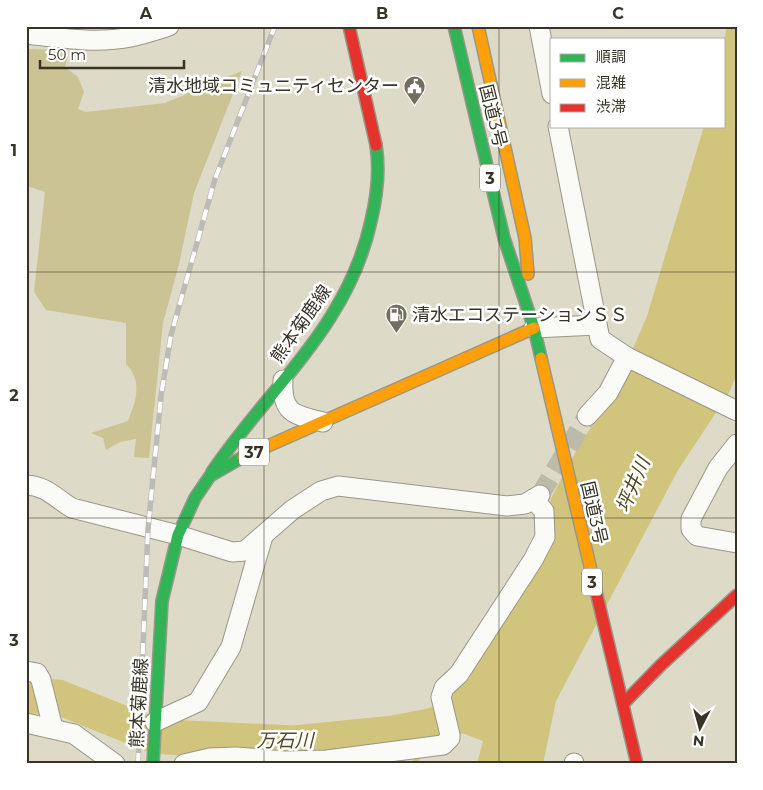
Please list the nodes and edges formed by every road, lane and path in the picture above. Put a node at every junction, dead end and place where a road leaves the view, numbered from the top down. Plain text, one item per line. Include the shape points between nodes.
1 (169, 26) edge
2 (349, 26) edge
3 (454, 26) edge
4 (478, 26) edge
5 (539, 26) edge
6 (26, 34) edge
7 (550, 84) edge
8 (558, 128) edge
9 (596, 325) junction
10 (534, 328) junction
11 (634, 360) junction
12 (283, 380) junction
13 (737, 412) edge
14 (587, 416) tunnel mouth
15 (323, 422) junction
16 (737, 444) edge
17 (210, 476) junction
18 (26, 485) edge
19 (178, 535) junction
20 (263, 536) junction
21 (737, 543) edge
22 (737, 595) edge
23 (34, 675) edge
24 (623, 704) junction
25 (155, 722) junction
26 (26, 723) edge
27 (52, 723) junction
28 (94, 758) edge
29 (153, 762) edge
30 (115, 764) edge
31 (184, 764) edge
32 (637, 764) edge

1 - 6 street via 107,40 78,41
2 - 12 main road, 熊本菊鹿線 / 37 via 375,137 374,214 357,270 338,307
3 - 10 main road, 国道3号 / 3 via 504,238
4 - 10 main road, 国道3号 / 3 via 525,238
5 - 7 street
8 - 9 street
9 - 10 street
9 - 11 street via 600,339
10 - 15 main road, 熊本菊鹿線 / 37
10 - 24 main road, 国道3号 / 3
11 - 13 street
11 - 14 street
12 - 15 street via 282,394 291,411
12 - 17 main road, 熊本菊鹿線 / 37 via 231,442
15 - 17 main road, 熊本菊鹿線 / 37 via 232,462
16 - 21 street via 718,468 691,520 691,529 697,536
17 - 19 main road, 熊本菊鹿線 / 37 via 195,498
18 - 19 street via 48,489 72,508
19 - 20 street via 232,552 246,551
19 - 25 main road, 熊本菊鹿線 / 37 via 162,601
20 - 25 street via 231,647 198,702
20 - 31 street via 321,490 338,486 507,506 525,504 536,497 544,511 545,537 533,560 459,674 444,688 442,702 450,735 443,745 363,756 285,761 210,758
22 - 24 main road
23 - 27 street
24 - 32 main road, 国道3号 / 3
25 - 29 main road, 熊本菊鹿線 / 37
26 - 27 street
27 - 28 street via 74,734
28 - 30 street

